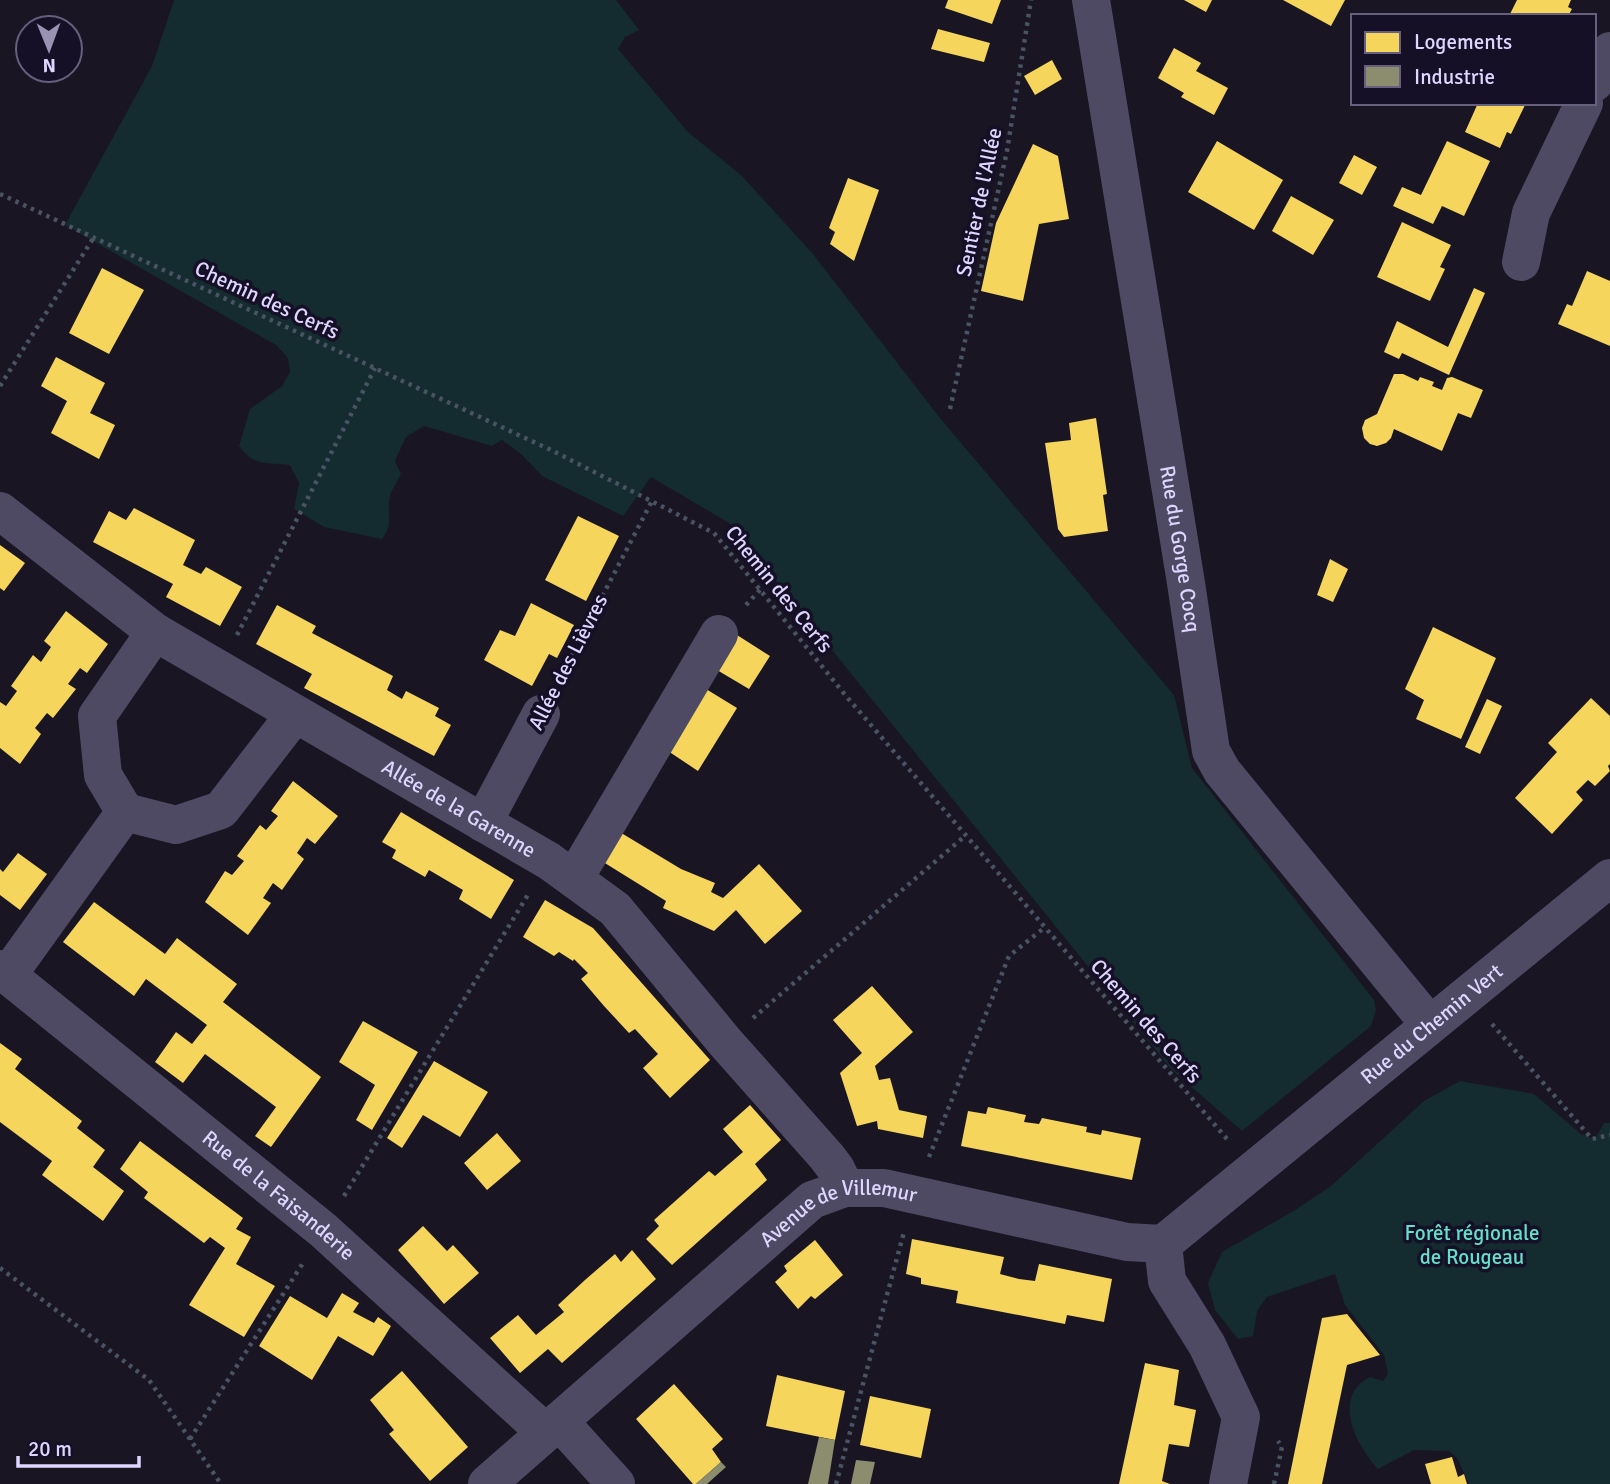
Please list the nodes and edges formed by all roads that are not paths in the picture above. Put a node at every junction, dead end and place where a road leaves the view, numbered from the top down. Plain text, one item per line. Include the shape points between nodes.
1 (1091, 0) edge
2 (1610, 51) edge
3 (1596, 79) edge
4 (1583, 105) edge
5 (1521, 262) dead end
6 (0, 511) edge
7 (155, 632) junction
8 (719, 634) dead end
9 (295, 714) junction
10 (541, 715) road end
11 (125, 812) junction
12 (483, 823) junction
13 (562, 870) junction
14 (1610, 878) edge
15 (4, 972) edge
16 (1430, 1025) junction
17 (845, 1188) junction
18 (1163, 1244) junction
19 (552, 1427) junction
20 (487, 1484) edge
21 (616, 1484) edge
22 (1228, 1484) edge

1 - 16 street, Rue du Gorge Cocq via 1211,751 1222,771
2 - 3 street
4 - 5 street via 1531,213
6 - 7 street, Allée de la Garenne
7 - 9 street, Allée de la Garenne
7 - 11 street via 97,716 103,775
8 - 13 street
9 - 11 street via 221,810 176,825
9 - 12 street, Allée de la Garenne
10 - 12 street, Allée des Lièvres
11 - 15 street
12 - 13 street, Allée de la Garenne
13 - 17 street, Allée de la Garenne via 615,909 827,1157
14 - 16 street, Rue du Chemin Vert
15 - 19 street, Rue de la Faisanderie via 324,1230
16 - 18 street, Rue du Chemin Vert
17 - 18 street, Avenue de Villemur via 884,1188 1127,1241
17 - 19 street, Avenue de Villemur via 812,1200
18 - 22 street via 1167,1281 1207,1345 1241,1418
19 - 20 street, Avenue de Villemur
19 - 21 street, Rue de la Faisanderie

